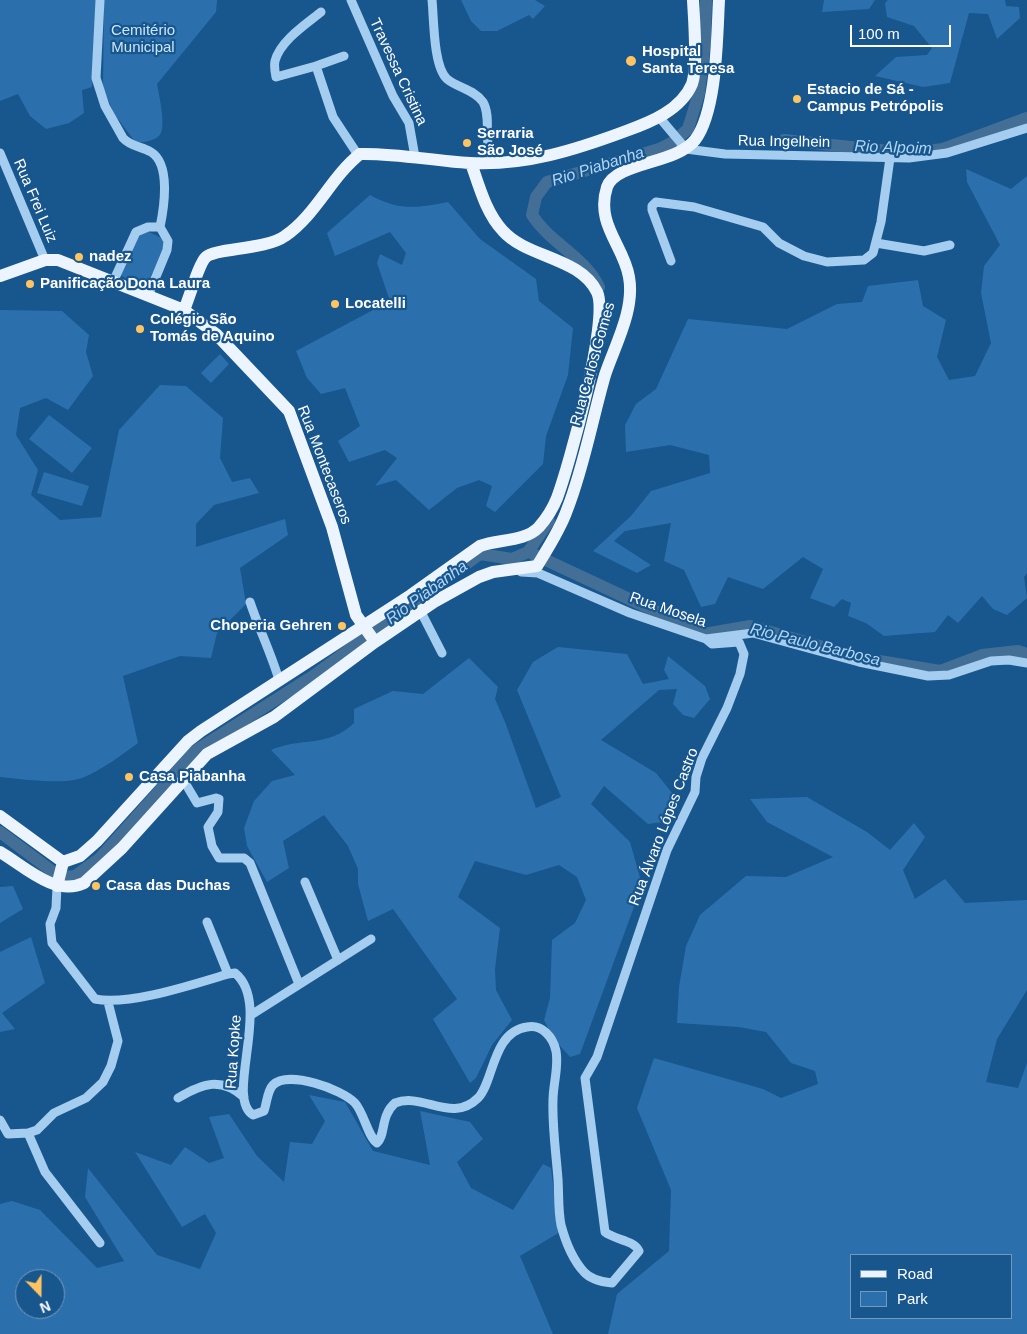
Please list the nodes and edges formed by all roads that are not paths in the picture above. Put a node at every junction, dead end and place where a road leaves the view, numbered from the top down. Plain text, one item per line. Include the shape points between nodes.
1 (100, 0) edge
2 (351, 0) edge
3 (432, 0) edge
4 (693, 0) edge
5 (719, 0) edge
6 (321, 12) dead end
7 (344, 56) dead end
8 (316, 66) junction
9 (659, 117) junction
10 (1027, 128) edge
11 (686, 149) junction
12 (0, 153) edge
13 (358, 155) junction
14 (415, 157) junction
15 (890, 158) junction
16 (471, 163) junction
17 (494, 163) junction
18 (160, 227) junction
19 (876, 243) junction
20 (950, 246) dead end
21 (45, 260) junction
22 (671, 261) dead end
23 (0, 276) edge
24 (113, 282) junction
25 (148, 296) junction
26 (184, 310) junction
27 (562, 481) junction
28 (576, 485) junction
29 (538, 570) junction
30 (250, 602) dead end
31 (421, 612) junction
32 (364, 624) junction
33 (706, 639) junction
34 (375, 642) junction
35 (442, 653) dead end
36 (1027, 663) edge
37 (280, 680) junction
38 (184, 781) junction
39 (0, 816) edge
40 (0, 852) edge
41 (63, 862) junction
42 (304, 882) dead end
43 (57, 886) junction
44 (207, 922) dead end
45 (371, 939) dead end
46 (338, 960) junction
47 (228, 974) junction
48 (299, 984) junction
49 (108, 1002) junction
50 (252, 1015) junction
51 (244, 1097) junction
52 (178, 1098) dead end
53 (0, 1122) edge
54 (28, 1133) junction
55 (100, 1242) dead end
56 (639, 1250) joint

1 - 18 street via 96,78 99,92 123,138 129,144 153,153 160,164 164,195
2 - 14 street, Travessa Cristina via 393,96 409,123
3 - 17 street via 433,35 442,70 448,79 473,93 483,103 488,145
4 - 9 main road via 693,79 684,97
5 - 11 main road via 708,112 695,139
6 - 8 street via 286,43 275,61 276,77
7 - 8 street
8 - 13 street via 333,117
9 - 11 street
9 - 17 main road via 569,152
10 - 15 street, Rua Ingelhein via 947,153
11 - 15 street, Rua Ingelhein via 725,154
11 - 28 main road, Rua Carlos Gomes via 670,158 622,173 614,177 607,188 606,219 629,277 628,303
12 - 21 street, Rua Frei Luiz
13 - 14 main road via 384,153
13 - 26 main road via 286,236 257,247 211,253 204,259
14 - 16 main road
15 - 19 street
16 - 17 main road
16 - 27 main road via 484,199 502,231 515,241 579,273 590,281 598,294 600,315 593,367
18 - 24 street via 136,232
18 - 25 street via 168,241 167,250
19 - 20 street via 924,251
19 - 22 street via 870,257 864,260 827,262 787,248 763,227 694,208 656,202 652,210
21 - 23 main road
21 - 24 main road, Rua Montecaseros via 58,260
24 - 25 main road, Rua Montecaseros
25 - 26 main road, Rua Montecaseros
26 - 32 main road, Rua Montecaseros via 216,334 289,411 332,528 356,615
27 - 28 main road
27 - 32 main road via 544,521 530,535 480,546
28 - 29 main road, Rua Carlos Gomes via 560,527
29 - 31 main road via 493,572 479,577
29 - 33 street, Rua Mosela via 630,613
30 - 37 street
31 - 34 main road
31 - 35 street
32 - 34 main road, Rua Montecaseros
32 - 37 main road
33 - 36 street, Rua Mosela via 753,632 859,662 928,676 950,675 991,661
33 - 56 street, Rua Álvaro Lópes Castro via 712,644 739,642 744,654 743,663 734,691 699,768 695,792 666,850 597,1057 585,1078 605,1232 634,1244
34 - 38 main road via 274,717 207,754
37 - 41 main road via 194,736 97,842 80,856
38 - 43 main road via 95,876 76,887
38 - 48 street via 197,803 220,799 218,812 208,827 212,846 219,858 244,858 250,863
39 - 41 main road
40 - 43 main road
41 - 43 main road
42 - 46 street
43 - 49 street via 56,908 50,924 52,942 90,995
44 - 47 street
45 - 46 street
46 - 48 street
47 - 49 street
47 - 50 street, Rua Kopke via 235,972 244,984
48 - 50 street
49 - 54 street via 118,1041 107,1075 86,1098 54,1113 41,1127
50 - 51 street, Rua Kopke
51 - 52 street via 230,1086 221,1084 197,1088
51 - 56 street, Rua Kopke via 248,1112 258,1114 264,1110 272,1086 278,1082 324,1085 354,1102 377,1143 384,1118 395,1102 409,1100 449,1110 472,1103 483,1091 492,1064 513,1032 537,1026 551,1040 557,1058 552,1116 561,1224 574,1258 591,1277 612,1283
53 - 54 street via 10,1135
54 - 55 street via 45,1172

